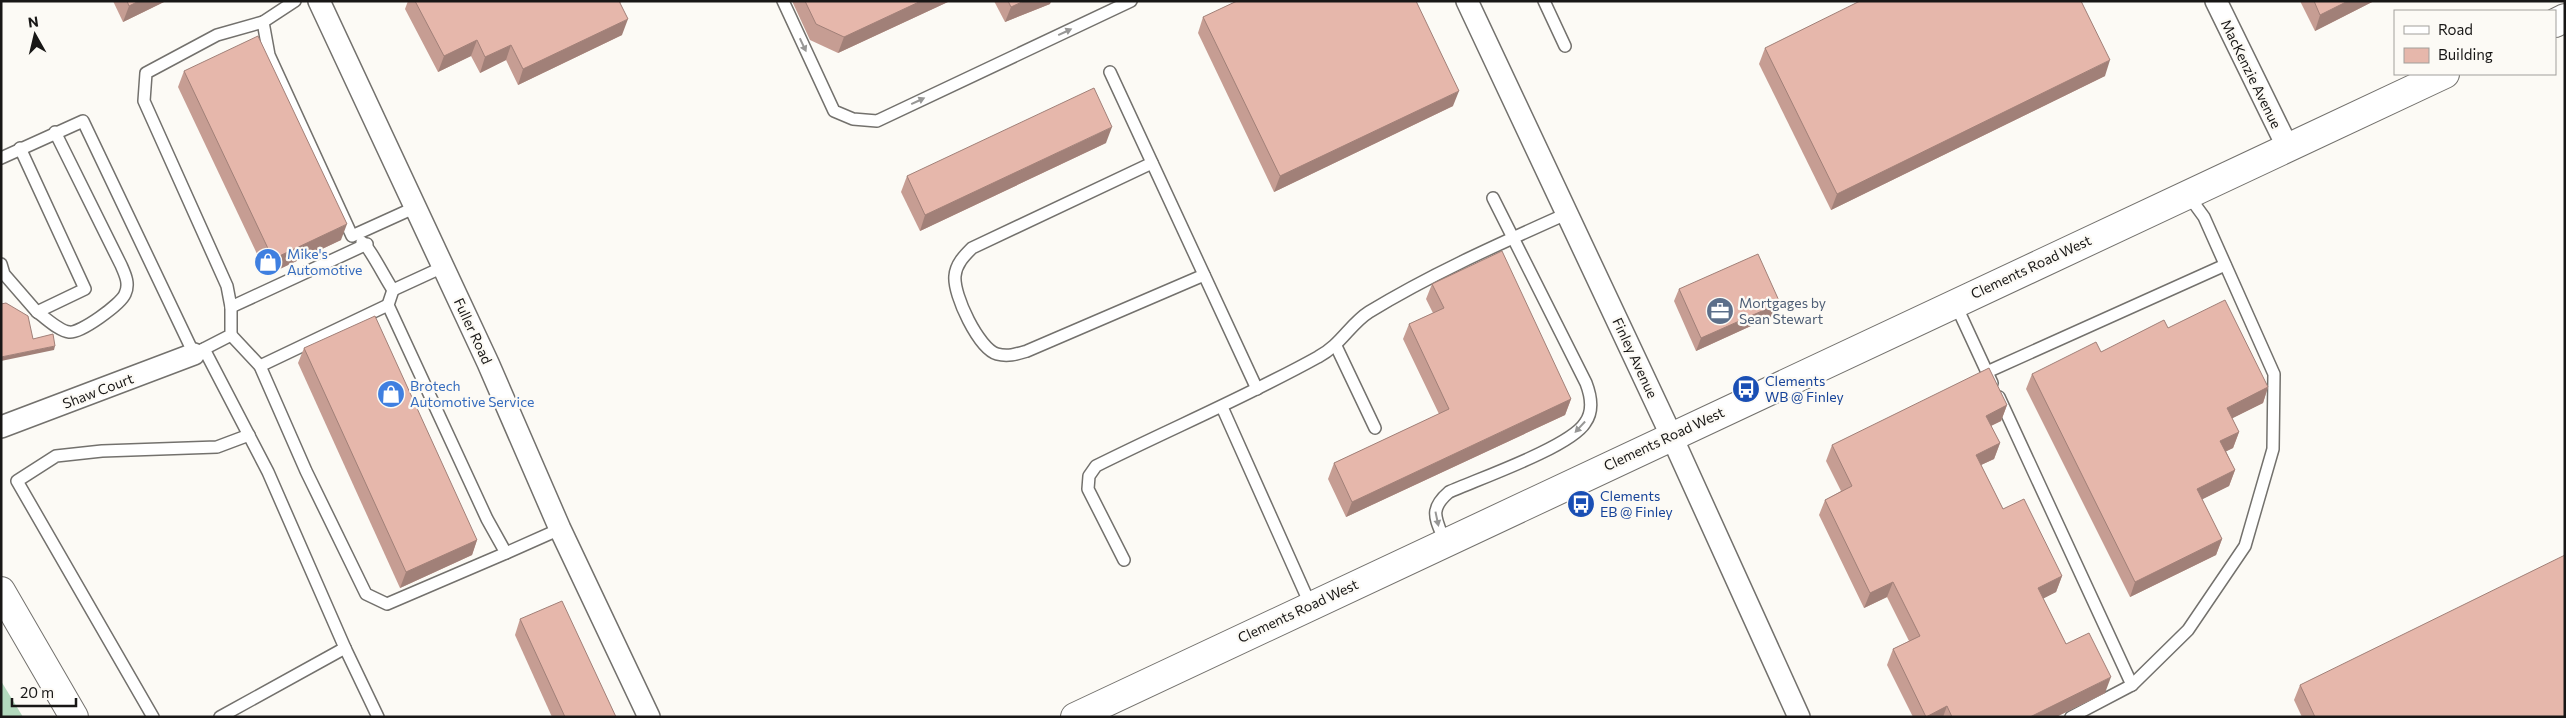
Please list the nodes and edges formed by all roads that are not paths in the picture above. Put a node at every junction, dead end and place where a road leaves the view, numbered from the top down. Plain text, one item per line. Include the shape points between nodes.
1 (295, 1) edge
2 (319, 1) edge
3 (783, 1) edge
4 (1131, 1) edge
5 (1467, 1) edge
6 (2216, 1) edge
7 (1546, 2) edge
8 (263, 22) junction
9 (1565, 46) dead end
10 (1110, 72) dead end
11 (2442, 75) edge
12 (54, 132) junction
13 (2287, 146) junction
14 (20, 148) junction
15 (1, 158) edge
16 (1152, 163) junction
17 (2188, 195) junction
18 (1493, 198) dead end
19 (416, 207) junction
20 (1566, 214) junction
21 (352, 236) junction
22 (1514, 239) junction
23 (367, 244) junction
24 (1, 264) edge
25 (2225, 265) junction
26 (443, 267) junction
27 (1204, 275) junction
28 (393, 290) junction
29 (1955, 303) junction
30 (388, 305) junction
31 (231, 307) junction
32 (37, 312) junction
33 (231, 335) junction
34 (1336, 346) junction
35 (199, 352) junction
36 (260, 366) junction
37 (1987, 372) junction
38 (1257, 389) junction
39 (1222, 407) junction
40 (1, 427) edge
41 (1375, 428) dead end
42 (249, 435) junction
43 (1671, 435) junction
44 (560, 529) junction
45 (1445, 542) junction
46 (506, 553) junction
47 (1124, 560) dead end
48 (1, 591) edge
49 (1310, 604) junction
50 (345, 648) junction
51 (2132, 685) junction
52 (74, 717) edge
53 (153, 717) edge
54 (220, 717) edge
55 (378, 717) edge
56 (649, 717) edge
57 (1075, 717) edge
58 (1799, 717) edge
59 (2071, 717) edge

1 - 8 lane
2 - 19 street, Fuller Road
3 -> 4 lane via 834,111 853,119 877,121
5 - 20 street, Finley Avenue
6 - 13 street, MacKenzie Avenue
7 - 9 lane
8 - 21 lane via 269,55
8 - 31 lane via 217,35 146,74 144,101 227,286
10 - 16 lane
11 - 13 street, Clements Road West
12 - 14 lane
12 - 32 lane via 121,265 127,286 125,296 114,306 72,333
12 - 35 lane via 83,121
13 - 17 street, Clements Road West
14 - 15 lane
14 - 32 lane via 85,289
16 - 27 lane
16 - 27 lane via 972,248 961,259 955,276 957,292 974,330 984,347 996,354 1010,356
17 - 25 lane via 2204,217
17 - 29 street, Clements Road West
18 - 22 lane
19 - 21 lane
19 - 26 street, Fuller Road
20 - 22 lane
20 - 43 street, Finley Avenue
21 - 23 lane
22 - 34 lane via 1405,290 1365,314
22 -> 45 lane via 1586,383 1591,397 1590,411 1585,423 1575,433 1551,447 1449,492 1440,500 1435,519
23 - 28 lane
23 - 31 lane
24 - 32 lane via 4,274
25 - 37 lane
25 - 51 lane via 2274,374 2273,449 2245,546 2188,630
26 - 28 lane
26 - 44 street, Fuller Road
27 - 38 lane
28 - 30 lane
29 - 37 lane
29 - 43 street, Clements Road West
30 - 36 lane
30 - 46 lane via 487,519
31 - 33 lane
33 - 35 lane
33 - 36 lane
34 - 38 lane
34 - 41 lane
35 - 40 street, Shaw Court
35 - 42 lane
36 - 46 lane via 306,472 366,594 387,604
37 - 51 lane
38 - 39 lane
39 - 47 lane via 1096,466 1089,476 1088,489
39 - 49 lane
42 - 50 lane
42 - 53 lane via 217,446 56,456 16,481
43 - 45 street, Clements Road West
43 - 58 street, Finley Avenue
44 - 46 lane
44 - 56 street, Fuller Road
45 - 49 street, Clements Road West
48 - 52 street
49 - 57 street, Clements Road West
50 - 54 lane
50 - 55 lane
51 - 59 lane

